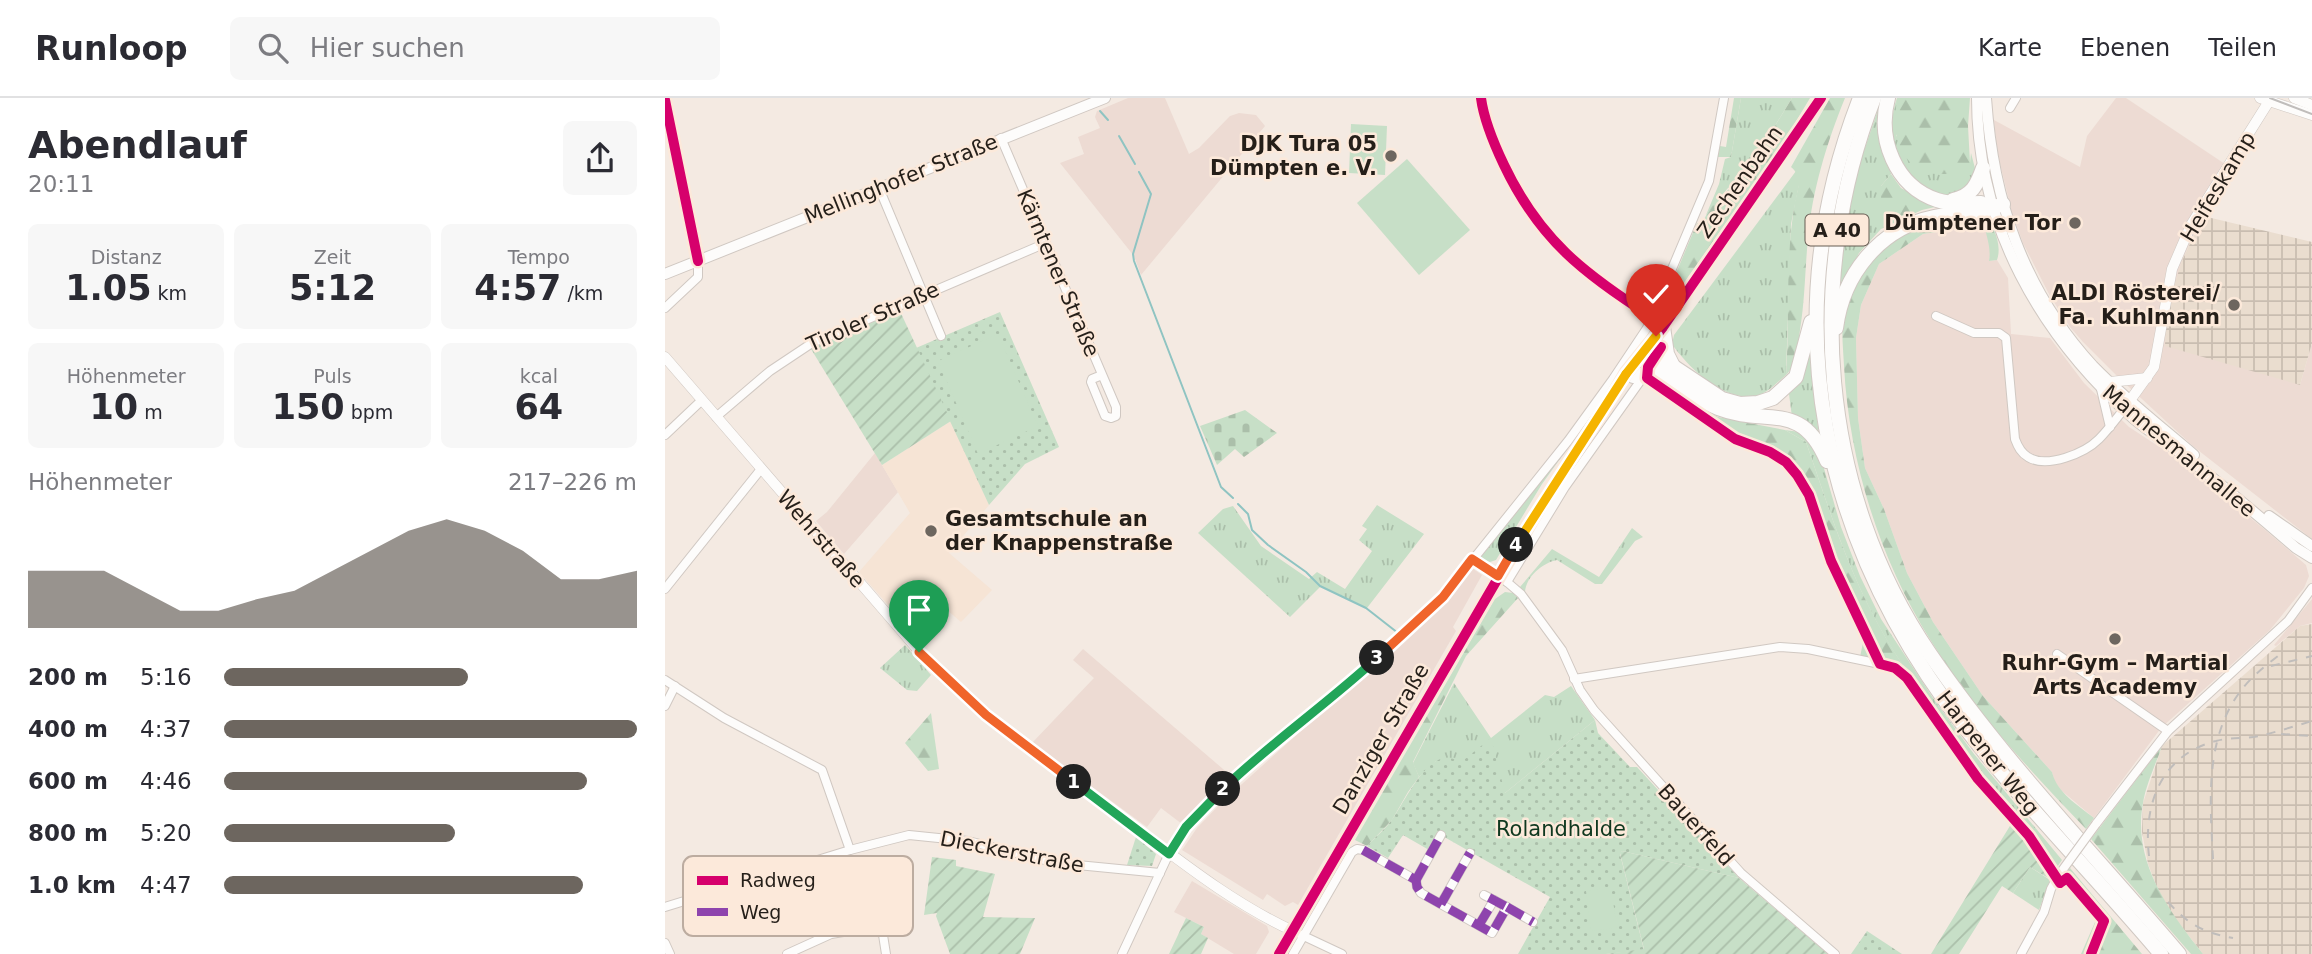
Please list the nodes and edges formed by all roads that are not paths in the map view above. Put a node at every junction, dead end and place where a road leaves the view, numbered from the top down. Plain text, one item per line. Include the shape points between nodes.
1 (1105, 98) edge
2 (1481, 98) edge
3 (1724, 98) edge
4 (1821, 98) edge
5 (1860, 98) edge
6 (1874, 98) edge
7 (1888, 98) edge
8 (1977, 98) edge
9 (1986, 98) edge
10 (2016, 98) edge
11 (2294, 98) edge
12 (2267, 99) edge
13 (665, 100) edge
14 (2312, 105) edge
15 (2010, 108) dead end
16 (2312, 115) edge
17 (669, 138) edge
18 (1001, 138) junction
19 (1983, 168) junction
20 (879, 188) junction
21 (1945, 202) junction
22 (1996, 205) junction
23 (1045, 243) junction
24 (698, 261) junction
25 (665, 274) edge
26 (1817, 293) junction
27 (923, 294) junction
28 (665, 308) edge
29 (1935, 316) dead end
30 (1658, 322) junction
31 (941, 337) dead end
32 (1645, 353) junction
33 (665, 357) edge
34 (1831, 367) junction
35 (1668, 369) junction
36 (1102, 375) junction
37 (1637, 378) junction
38 (2147, 378) junction
39 (2105, 385) junction
40 (702, 400) junction
41 (1608, 404) junction
42 (2127, 405) junction
43 (716, 416) junction
44 (2110, 426) junction
45 (665, 435) edge
46 (761, 469) junction
47 (1842, 499) junction
48 (2312, 547) edge
49 (1521, 548) junction
50 (2312, 558) edge
51 (1472, 559) junction
52 (665, 571) edge
53 (673, 578) junction
54 (1503, 579) junction
55 (2312, 588) edge
56 (665, 589) edge
57 (2057, 654) dead end
58 (1574, 679) junction
59 (665, 680) edge
60 (675, 686) junction
61 (665, 706) edge
62 (2168, 731) junction
63 (1441, 835) dead end
64 (850, 850) junction
65 (1470, 853) dead end
66 (1169, 854) junction
67 (831, 856) edge
68 (1160, 873) junction
69 (2058, 875) junction
70 (1416, 880) junction
71 (1485, 895) dead end
72 (1494, 900) junction
73 (683, 901) edge
74 (1441, 904) junction
75 (665, 907) edge
76 (1507, 907) junction
77 (1533, 922) dead end
78 (1479, 925) junction
79 (1293, 931) junction
80 (827, 936) edge
81 (883, 936) edge
82 (1304, 936) junction
83 (665, 943) edge
84 (670, 954) edge
85 (787, 954) edge
86 (885, 954) edge
87 (1122, 954) edge
88 (1279, 954) edge
89 (1293, 954) edge
90 (1342, 954) edge
91 (1835, 954) edge
92 (2021, 954) edge
93 (2161, 954) edge
94 (2179, 954) edge

1 - 18 main road, Mellinghofer Straße
2 - 30 street via 1499,155 1536,222 1588,274
3 - 30 street via 1709,181
4 - 30 main road, Zechenbahn
5 - 26 highway, A 40 via 1832,185
6 - 34 highway, A 40 via 1840,213 1831,285
7 - 21 highway via 1885,131 1896,167 1921,193
8 - 19 main road, Mannesmannallee
9 - 22 main road, Mannesmannallee
10 - 15 street
11 - 14 street
12 - 16 street
12 - 38 street, Heifeskamp via 2191,225 2172,268 2157,354
13 - 17 street
17 - 24 street
18 - 20 main road, Mellinghofer Straße
18 - 23 street, Kärntener Straße
19 - 21 highway via 1971,192
19 - 22 main road, Mannesmannallee
20 - 24 main road, Mellinghofer Straße
20 - 27 street
21 - 22 highway
22 - 34 highway via 1915,222 1875,248 1842,300
22 - 39 main road, Mannesmannallee via 2043,299
23 - 27 street, Tiroler Straße
23 - 36 street, Kärntener Straße
24 - 25 main road, Mellinghofer Straße
24 - 28 street via 697,279
26 - 35 highway via 1796,377 1773,398 1740,404
26 - 47 highway, A 40 via 1822,399
27 - 31 street
27 - 43 street, Tiroler Straße via 804,347
29 - 44 street, Heifeskamp via 1974,332 1999,333 2006,338 2015,439 2025,455 2040,461 2081,451
30 - 32 main road, Zechenbahn
30 - 35 highway
30 - 51 street
32 - 35 highway
32 - 37 main road, Zechenbahn
32 - 41 main road, Zechenbahn via 1626,373
33 - 40 street, Wehrstraße
34 - 94 highway, A 40 via 1856,495 1902,608 1929,653 2036,792
35 - 37 highway
35 - 47 highway via 1707,403 1721,409 1789,419 1801,425 1821,448
36 - 36 street, Kärntener Straße via 1116,407 1113,418 1104,414 1091,382
37 - 41 main road, Zechenbahn
37 - 49 street, Zechenbahn
38 - 39 street
38 - 42 street, Heifeskamp
39 - 42 main road, Mannesmannallee
39 - 44 street
40 - 43 street, Wehrstraße
40 - 45 street
41 - 49 main road, Zechenbahn via 1547,494
42 - 44 street, Heifeskamp
42 - 48 main road, Mannesmannallee
42 - 50 main road, Mannesmannallee
43 - 46 street, Wehrstraße
46 - 53 street
46 - 66 street, Wehrstraße via 939,673 1003,729
47 - 93 highway, A 40 via 1876,588 1927,675 1966,730
49 - 54 main road, Danziger Straße
51 - 54 street, Bauerfeld
51 - 66 street via 1428,611 1194,817
52 - 53 street
53 - 56 street
54 - 58 street, Bauerfeld via 1521,594 1562,650
54 - 79 main road, Danziger Straße
55 - 62 street via 2288,621
57 - 62 street
58 - 69 street, Harpener Weg via 1780,647 1895,668
58 - 91 street, Bauerfeld via 1605,724 1732,864
59 - 60 street
60 - 61 street
60 - 64 street via 822,770
62 - 69 street, bridge
63 - 70 street
64 - 67 street, Dieckerstraße
64 - 68 street, Dieckerstraße via 901,836 926,836 968,841 1056,863
65 - 74 street
66 - 68 street
66 - 79 street, Wehrstraße
68 - 87 street
69 - 92 street
70 - 74 street via 1418,890
70 - 82 street, Danziger Straße via 1357,849
71 - 72 street
72 - 76 street
72 - 78 street
73 - 75 street, Dieckerstraße
74 - 78 street
76 - 77 street
76 - 78 street via 1492,933
79 - 82 street
79 - 88 main road, Danziger Straße
80 - 85 street
81 - 86 street
82 - 89 street, Danziger Straße
82 - 90 street
83 - 84 street

